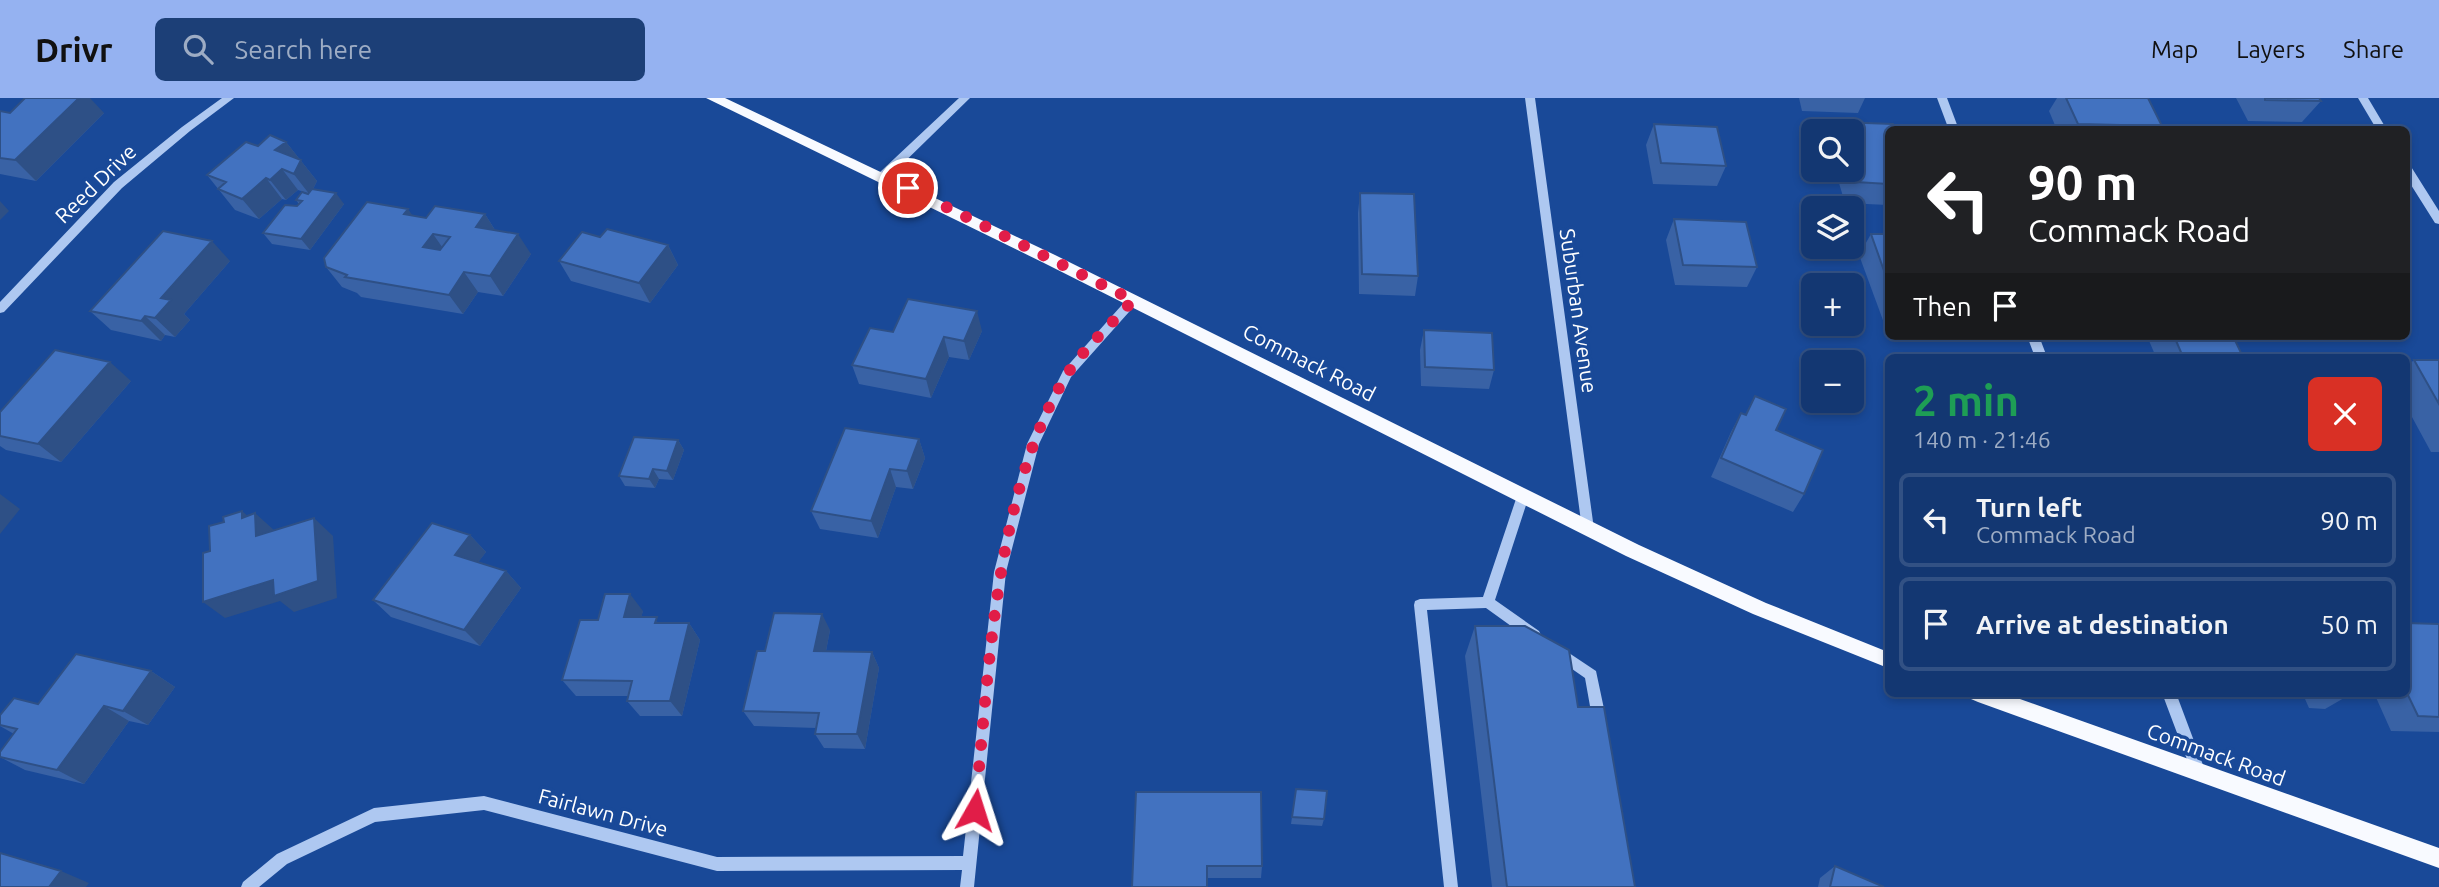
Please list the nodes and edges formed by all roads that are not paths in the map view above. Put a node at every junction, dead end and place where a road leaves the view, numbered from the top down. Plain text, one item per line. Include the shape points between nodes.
1 (229, 98) edge
2 (713, 98) edge
3 (965, 98) edge
4 (1530, 98) edge
5 (1942, 98) edge
6 (2362, 98) edge
7 (1952, 126) edge
8 (2380, 126) edge
9 (2410, 174) edge
10 (883, 176) junction
11 (2439, 220) edge
12 (1133, 300) junction
13 (0, 309) edge
14 (1523, 496) junction
15 (1588, 529) junction
16 (1488, 602) junction
17 (1885, 659) edge
18 (1989, 697) edge
19 (2170, 697) edge
20 (1603, 741) edge
21 (2199, 773) junction
22 (2439, 858) edge
23 (969, 863) junction
24 (248, 887) edge
25 (967, 887) edge
26 (1451, 887) edge

1 - 13 street, Reed Drive via 118,185
2 - 10 main road, Commack Road
3 - 10 street
4 - 15 street, Suburban Avenue
5 - 7 street
6 - 8 street
9 - 11 street
10 - 12 main road, Commack Road
12 - 14 main road, Commack Road
12 - 23 street via 1067,374 1033,444 1000,572
14 - 15 main road, Commack Road
14 - 16 street
15 - 17 main road, Commack Road via 1822,636
16 - 20 street via 1591,676
16 - 26 street via 1420,605
18 - 21 main road, Commack Road
19 - 21 street
21 - 22 main road, Commack Road
23 - 24 street, Fairlawn Drive via 717,864 484,803 374,815 282,859
23 - 25 street

